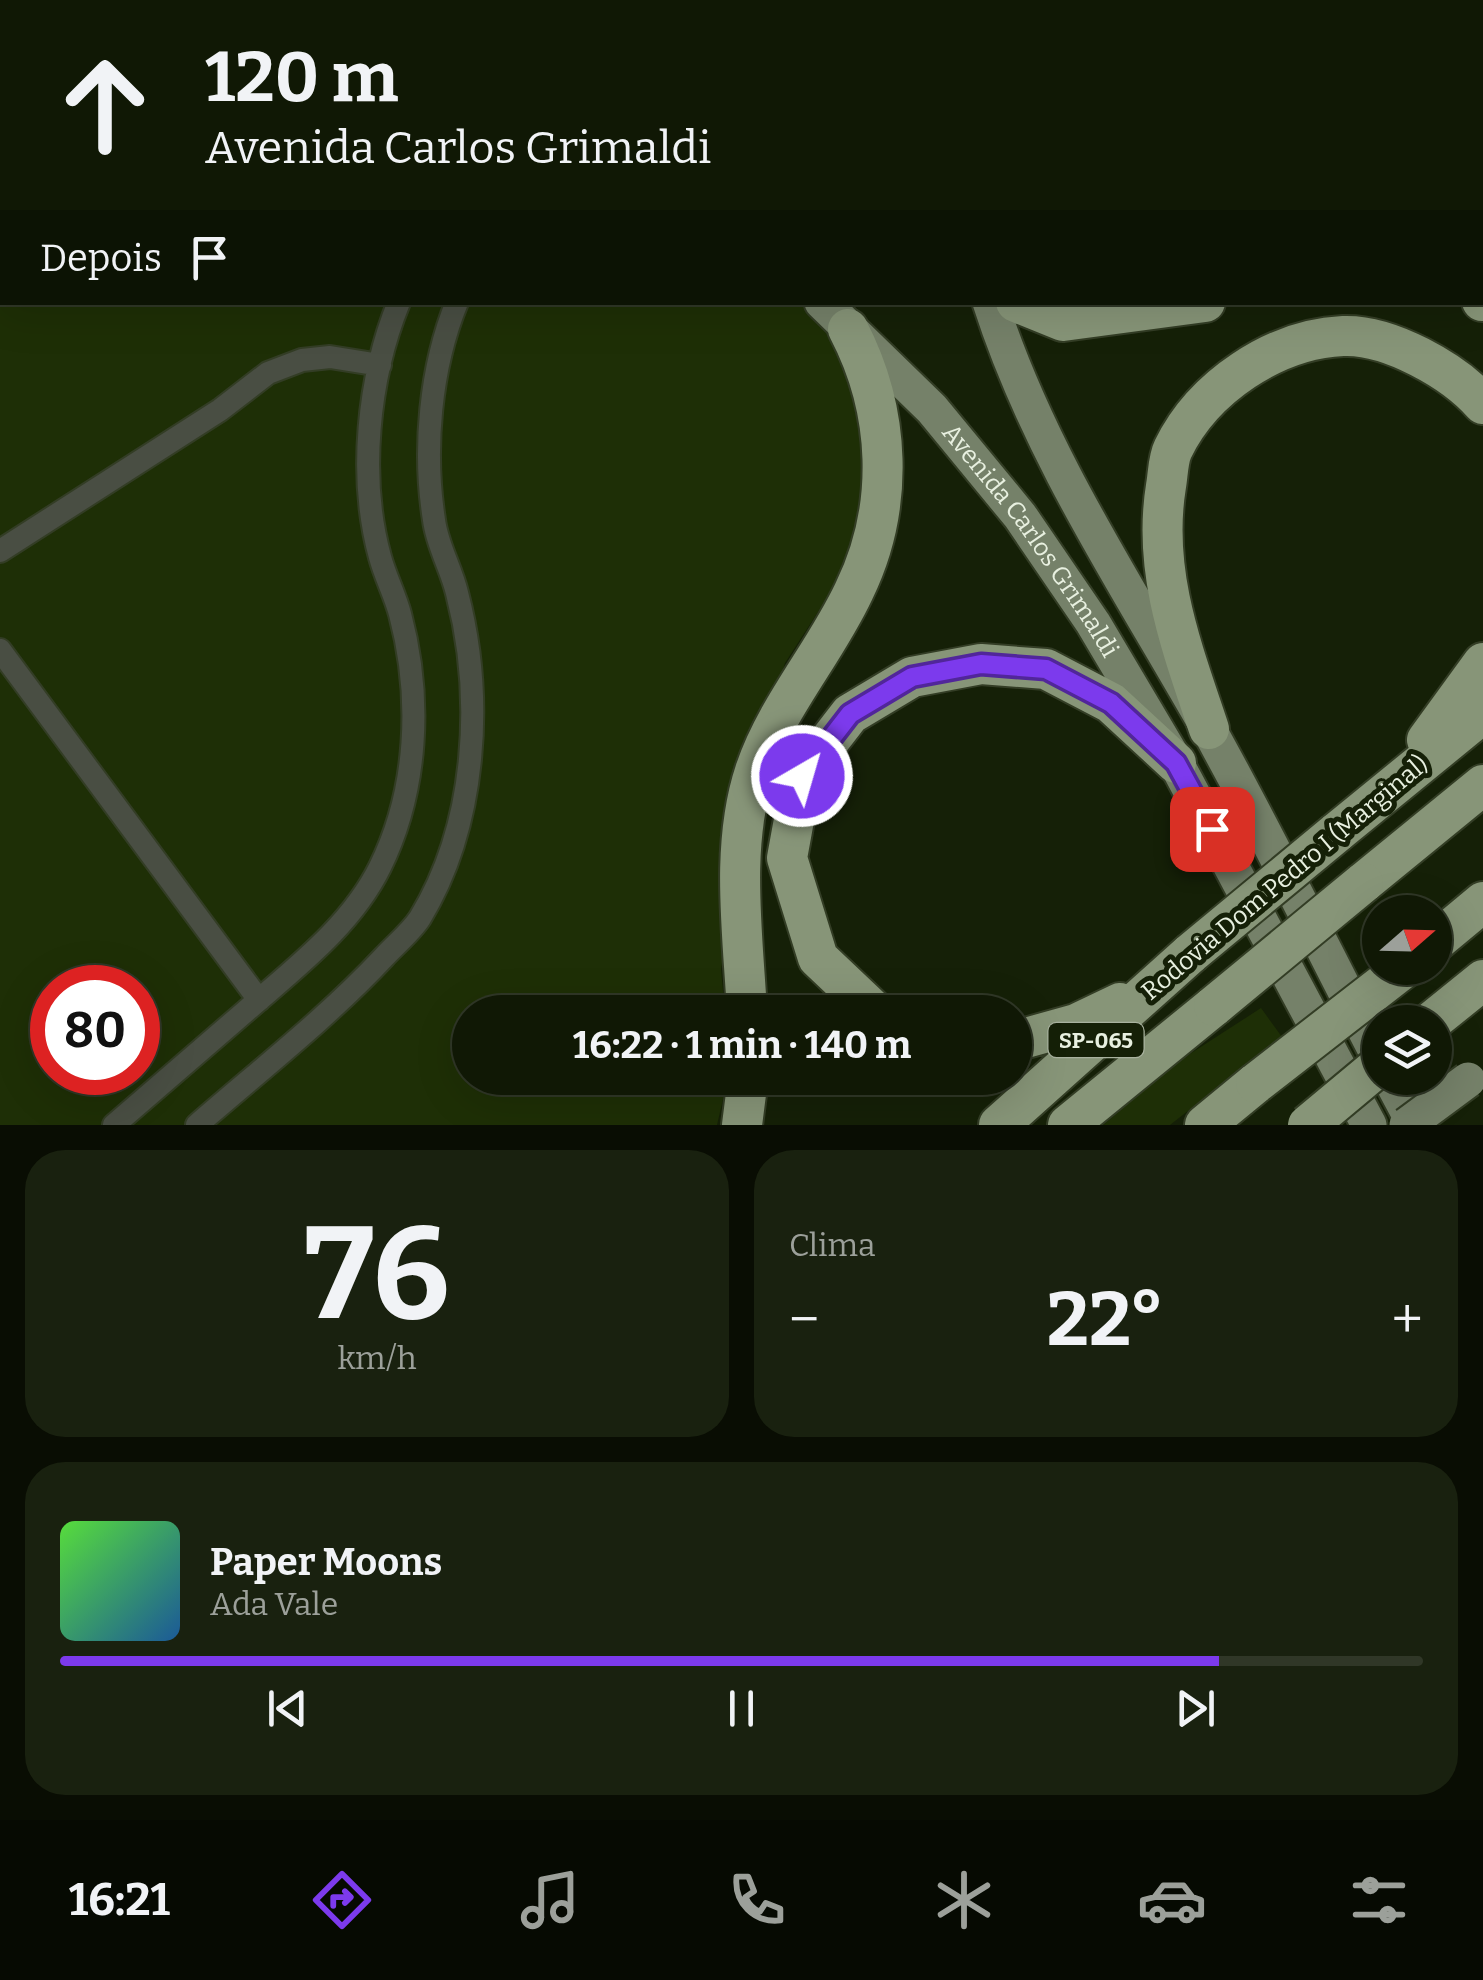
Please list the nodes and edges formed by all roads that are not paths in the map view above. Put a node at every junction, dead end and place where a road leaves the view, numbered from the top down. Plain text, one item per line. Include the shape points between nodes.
1 (398, 305) edge
2 (456, 305) edge
3 (991, 305) edge
4 (1023, 305) edge
5 (1183, 305) edge
6 (835, 316) edge
7 (380, 365) junction
8 (1483, 404) edge
9 (0, 551) edge
10 (0, 650) edge
11 (1483, 662) edge
12 (1483, 713) edge
13 (1209, 730) junction
14 (1176, 763) junction
15 (1483, 785) edge
16 (1393, 787) junction
17 (1483, 902) edge
18 (1452, 928) edge
19 (1483, 980) edge
20 (1382, 985) edge
21 (1155, 986) junction
22 (746, 995) edge
23 (857, 995) edge
24 (258, 1000) junction
25 (1452, 1005) edge
26 (1362, 1027) edge
27 (1032, 1036) edge
28 (1475, 1074) edge
29 (1362, 1078) edge
30 (746, 1095) edge
31 (1398, 1095) edge
32 (114, 1125) edge
33 (197, 1125) edge
34 (742, 1125) edge
35 (999, 1125) edge
36 (1068, 1125) edge
37 (1205, 1125) edge
38 (1308, 1125) edge
39 (1370, 1125) edge
40 (1411, 1125) edge

1 - 7 street
2 - 33 street via 433,391 430,462 434,523 457,594 474,734 446,858 419,919 355,988
3 - 13 main road, Avenida Carlos Grimaldi via 1012,370 1113,567
4 - 5 highway via 1063,321
6 - 14 main road, Avenida Carlos Grimaldi via 932,409 1020,516
6 - 22 highway via 868,368 882,428 882,506 854,590 755,772 741,852
7 - 9 street via 330,357 268,373
7 - 24 street via 370,482 379,554 400,614 411,676 414,752 380,868 328,940
8 - 13 highway via 1468,386 1407,350 1344,336 1276,352 1215,390 1172,450 1160,520 1161,566
10 - 24 street
11 - 16 highway
12 - 16 highway, Rodovia Dom Pedro I (Marginal) / SP-065
13 - 26 main road, Avenida Carlos Grimaldi
14 - 23 highway via 1111,703 1046,669 981,664 912,677 850,714 802,776 787,858 818,958
14 - 39 main road, Avenida Carlos Grimaldi
15 - 36 highway, SP-065, bridge
16 - 21 highway, Rodovia Dom Pedro I (Marginal) / SP-065, bridge
17 - 18 highway
19 - 25 highway
20 - 37 highway, bridge
21 - 27 highway via 1076,1024
21 - 35 highway, Rodovia Dom Pedro I (Marginal) / SP-065
24 - 32 street
28 - 40 main road, bridge
29 - 38 highway, bridge
30 - 34 highway
31 - 40 main road

